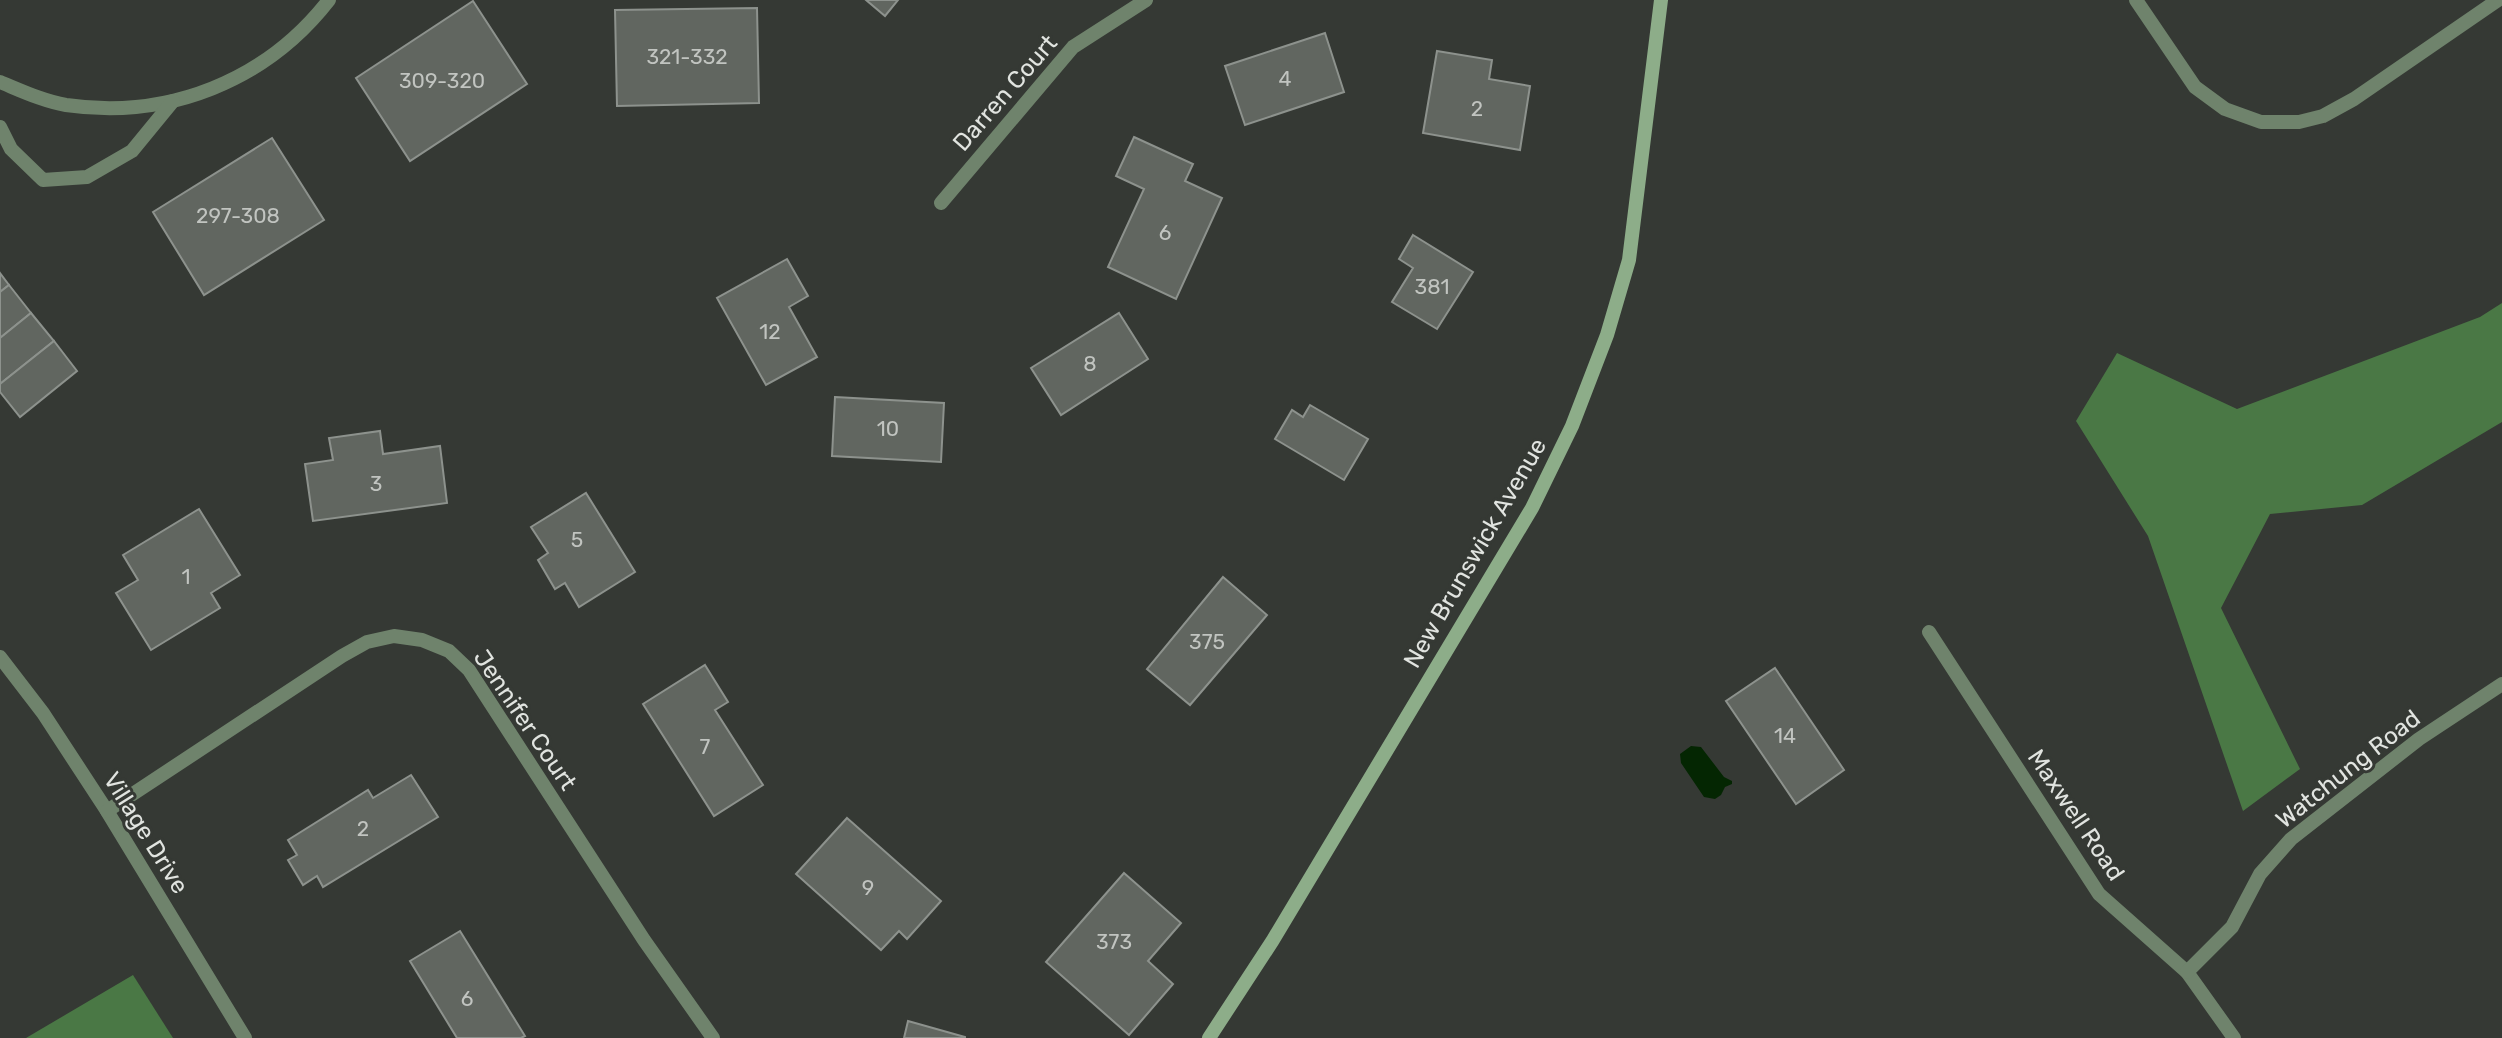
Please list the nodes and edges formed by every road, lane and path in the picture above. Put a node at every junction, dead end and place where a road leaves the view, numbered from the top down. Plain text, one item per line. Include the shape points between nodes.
1 (329, 0) edge
2 (1146, 0) edge
3 (1661, 0) edge
4 (2136, 0) edge
5 (2498, 0) edge
6 (0, 82) edge
7 (173, 101) junction
8 (0, 127) edge
9 (941, 203) dead end
10 (1928, 632) dead end
11 (0, 657) edge
12 (2502, 684) edge
13 (107, 811) junction
14 (2187, 972) junction
15 (245, 1038) edge
16 (713, 1038) edge
17 (1209, 1038) edge
18 (2234, 1038) edge

1 - 7 street via 278,53 255,68 230,82
2 - 9 street, Darren Court via 1073,47
3 - 17 street, New Brunswick Avenue via 1629,260 1607,335 1572,426 1532,508 1273,940
4 - 5 street via 2195,87 2225,110 2261,122 2298,122 2323,116
6 - 7 street via 66,104 122,108
7 - 8 street via 132,151 87,177 43,180 11,149
10 - 14 street, Maxwell Road via 2099,894
11 - 13 street, Village Drive
12 - 14 street, Watchung Road via 2419,739 2291,839 2260,874 2232,927
13 - 15 street, Village Drive
13 - 16 street, Jennifer Court via 367,642 394,636 422,639 449,651 469,670
14 - 18 street, Maxwell Road

